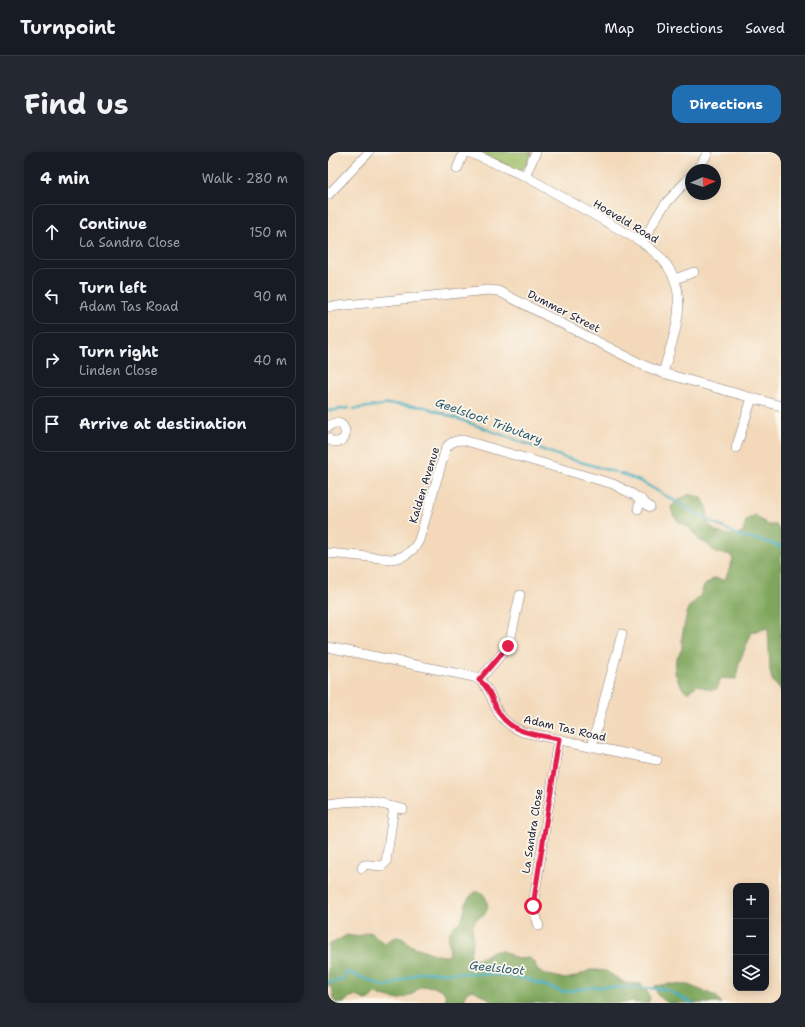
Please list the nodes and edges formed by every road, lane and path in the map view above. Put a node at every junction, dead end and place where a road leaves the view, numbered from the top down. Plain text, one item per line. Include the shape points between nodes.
1 (369, 152) edge
2 (464, 152) edge
3 (468, 152) edge
4 (536, 152) edge
5 (708, 152) edge
6 (701, 164) edge
7 (457, 169) dead end
8 (525, 176) junction
9 (685, 183) edge
10 (328, 195) edge
11 (642, 242) junction
12 (694, 272) dead end
13 (674, 279) junction
14 (328, 307) edge
15 (663, 373) junction
16 (752, 398) junction
17 (781, 406) edge
18 (328, 427) edge
19 (328, 438) edge
20 (736, 448) dead end
21 (640, 499) junction
22 (650, 506) dead end
23 (638, 509) dead end
24 (328, 553) edge
25 (520, 596) dead end
26 (622, 634) dead end
27 (328, 647) edge
28 (479, 680) junction
29 (559, 739) junction
30 (592, 746) junction
31 (658, 760) dead end
32 (328, 804) edge
33 (362, 868) dead end
34 (539, 926) dead end

1 - 10 street
2 - 7 street
3 - 8 street, Hoeveld Road
4 - 8 street
5 - 6 street
8 - 11 street, Hoeveld Road
9 - 11 street via 661,210
11 - 13 street, Hoeveld Road via 662,259
12 - 13 street
13 - 15 street, Hoeveld Road via 679,299 679,314
14 - 15 street, Dummer Street via 498,291
15 - 16 street, Dummer Street
16 - 17 street, Dummer Street
16 - 20 street
18 - 19 street via 338,423 345,429 346,434 339,442
21 - 22 street, Kalden Avenue
21 - 23 street
21 - 24 street, Kalden Avenue via 613,484 456,440 446,448 421,535 417,545 409,553 391,559
25 - 28 street via 510,642
26 - 30 street
27 - 28 street
28 - 29 street, Adam Tas Road via 487,688 498,713 511,726 523,732
29 - 30 street, Adam Tas Road
29 - 34 street, La Sandra Close via 533,906
30 - 31 street, Adam Tas Road
32 - 33 street via 362,801 399,808 386,862 382,866 366,865

